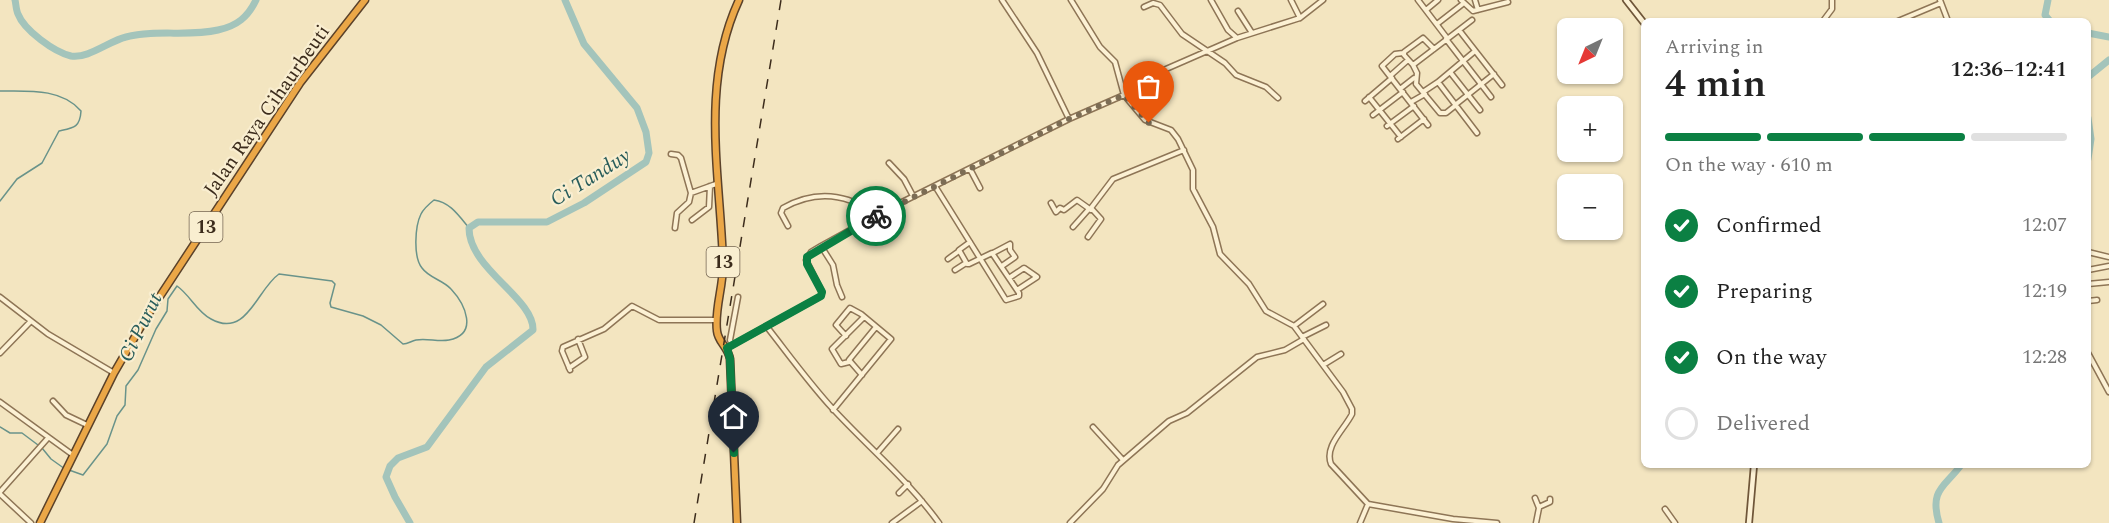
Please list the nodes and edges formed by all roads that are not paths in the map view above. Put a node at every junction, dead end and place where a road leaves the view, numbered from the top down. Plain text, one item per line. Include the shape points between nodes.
1 (365, 0) edge
2 (739, 0) edge
3 (1003, 0) edge
4 (1071, 0) edge
5 (1211, 0) edge
6 (1291, 0) edge
7 (1323, 0) edge
8 (1418, 0) edge
9 (1438, 0) edge
10 (1474, 0) edge
11 (1492, 0) edge
12 (1626, 0) edge
13 (1832, 0) edge
14 (1462, 1) edge
15 (1508, 2) dead end
16 (1941, 2) edge
17 (1494, 6) junction
18 (1144, 7) dead end
19 (1426, 10) junction
20 (1478, 10) junction
21 (1238, 11) dead end
22 (1300, 18) junction
23 (1825, 18) edge
24 (1905, 18) edge
25 (1947, 18) edge
26 (1641, 19) edge
27 (1472, 20) dead end
28 (1437, 24) junction
29 (1459, 30) junction
30 (1252, 33) junction
31 (1237, 38) junction
32 (1447, 39) junction
33 (1434, 49) junction
34 (1475, 51) junction
35 (1207, 52) junction
36 (1403, 54) junction
37 (1408, 60) junction
38 (1463, 61) junction
39 (1413, 65) junction
40 (1450, 72) junction
41 (1494, 74) junction
42 (1391, 77) junction
43 (1414, 78) junction
44 (1438, 82) junction
45 (1481, 84) junction
46 (1502, 85) dead end
47 (1402, 90) junction
48 (1424, 93) junction
49 (1124, 95) junction
50 (1468, 95) junction
51 (1491, 97) dead end
52 (1278, 98) dead end
53 (1412, 104) junction
54 (1456, 105) junction
55 (1380, 110) junction
56 (1480, 110) dead end
57 (1374, 115) dead end
58 (1069, 119) junction
59 (1424, 119) junction
60 (1389, 125) junction
61 (1428, 125) dead end
62 (1477, 134) dead end
63 (1184, 150) junction
64 (671, 154) dead end
65 (889, 163) dead end
66 (970, 169) junction
67 (713, 184) junction
68 (935, 186) junction
69 (980, 188) dead end
70 (691, 193) junction
71 (914, 196) junction
72 (1051, 203) dead end
73 (1090, 210) junction
74 (876, 215) junction
75 (692, 220) dead end
76 (788, 226) dead end
77 (1073, 227) dead end
78 (675, 228) dead end
79 (1088, 237) dead end
80 (970, 242) junction
81 (821, 246) junction
82 (959, 251) junction
83 (2091, 253) edge
84 (993, 254) junction
85 (980, 257) junction
86 (2109, 257) edge
87 (948, 259) dead end
88 (966, 263) junction
89 (1002, 266) junction
90 (2109, 266) edge
91 (2091, 269) edge
92 (955, 270) dead end
93 (1009, 278) junction
94 (2109, 282) edge
95 (2091, 284) edge
96 (1017, 290) junction
97 (738, 297) dead end
98 (842, 297) dead end
99 (1, 299) edge
100 (2097, 300) dead end
101 (2091, 301) edge
102 (1323, 304) dead end
103 (864, 317) junction
104 (718, 320) junction
105 (30, 322) junction
106 (1294, 326) junction
107 (1326, 326) dead end
108 (766, 327) junction
109 (876, 327) junction
110 (846, 336) junction
111 (1303, 338) junction
112 (578, 339) junction
113 (729, 346) junction
114 (0, 353) edge
115 (1341, 354) dead end
116 (2091, 359) edge
117 (849, 363) junction
118 (1323, 365) junction
119 (114, 373) junction
120 (862, 375) junction
121 (2109, 392) edge
122 (53, 401) dead end
123 (0, 402) edge
124 (833, 410) junction
125 (87, 425) junction
126 (1093, 427) dead end
127 (898, 429) dead end
128 (48, 438) junction
129 (878, 452) junction
130 (73, 455) junction
131 (1123, 460) junction
132 (1754, 468) edge
133 (908, 484) junction
134 (0, 493) edge
135 (899, 493) dead end
136 (1535, 498) dead end
137 (1550, 499) dead end
138 (922, 501) junction
139 (1368, 504) junction
140 (1539, 507) junction
141 (1665, 509) dead end
142 (32, 523) edge
143 (39, 523) edge
144 (737, 523) edge
145 (892, 523) edge
146 (939, 523) edge
147 (1070, 523) edge
148 (1360, 523) edge
149 (1497, 523) edge
150 (1536, 523) edge
151 (1675, 523) edge
152 (1749, 523) edge

1 - 119 highway, Jalan Raya Cihaurbeuti / 13 via 300,83
2 - 67 highway, 13 via 719,65
3 - 58 street via 1036,53
4 - 49 street via 1100,47 1115,62
5 - 31 street
6 - 22 street
7 - 22 street
8 - 19 street
9 - 19 street
10 - 20 street
11 - 17 street
12 - 26 street
13 - 23 street via 1832,9
14 - 20 street via 1471,11
14 - 28 street
15 - 17 street
16 - 24 street
16 - 25 street
17 - 20 street
18 - 35 street via 1160,4 1181,33
19 - 28 street
21 - 30 street
22 - 30 street
27 - 29 street
28 - 32 street
29 - 32 street
29 - 34 street
30 - 31 street
31 - 35 street
32 - 33 street
32 - 38 street
33 - 36 street via 1422,38
33 - 39 street
34 - 38 street
34 - 41 street
35 - 49 street via 1150,76
35 - 52 street via 1236,75 1266,87
36 - 37 street
36 - 42 street via 1395,54 1382,63
37 - 39 street
37 - 42 street
38 - 40 street
38 - 45 street
39 - 43 street via 1417,73
40 - 44 street
40 - 50 street
41 - 45 street
41 - 46 street
42 - 47 street
42 - 55 street via 1367,99
43 - 47 street
43 - 48 street
44 - 48 street
44 - 54 street
45 - 50 street
45 - 51 street
47 - 53 street
47 - 55 street
48 - 53 street
48 - 54 street via 1442,114
49 - 58 street
49 - 63 street via 1149,123 1175,134
50 - 54 street
50 - 56 street
53 - 59 street
53 - 60 street
54 - 62 street
55 - 57 street
55 - 60 street
58 - 66 street
59 - 60 street via 1400,138
59 - 61 street
63 - 73 street via 1113,179
63 - 106 street via 1192,170 1193,189 1213,227 1220,254 1249,284 1266,311
64 - 70 street via 681,158
65 - 71 street
66 - 68 street
66 - 69 street
67 - 70 street
67 - 75 street via 709,207
67 - 104 highway, 13 via 723,263
68 - 71 street
68 - 80 street
70 - 78 street via 677,213
71 - 74 street
72 - 73 street via 1056,212 1077,200
73 - 77 street
73 - 79 street via 1101,219
74 - 76 street via 855,201 820,195 783,208 781,213
74 - 81 street
80 - 82 street
80 - 85 street
81 - 98 street via 833,265
81 - 108 street via 806,260 821,296
82 - 87 street
82 - 88 street
83 - 86 street
84 - 85 street
84 - 89 street
84 - 89 street via 1010,244 1015,257
85 - 88 street
85 - 96 street via 1006,300 1018,296
88 - 92 street
89 - 93 street
90 - 91 street
93 - 96 street
93 - 96 street via 1024,268 1038,277
94 - 95 street
97 - 113 street
99 - 105 street
100 - 101 street
102 - 106 street
103 - 109 street
103 - 110 street
103 - 110 street via 850,308 836,325
104 - 112 street via 659,320 632,306 603,329
104 - 113 highway, 13 via 720,341
105 - 114 street
105 - 119 street
106 - 111 street
107 - 111 street
108 - 113 street
108 - 124 street
109 - 117 street
109 - 120 street via 891,339
110 - 117 street via 831,351 841,364
111 - 118 street
111 - 131 street via 1285,350 1257,357 1242,367
112 - 112 street via 562,348 570,369 585,357
113 - 144 highway, 13
115 - 118 street
116 - 121 street
117 - 120 street
118 - 139 street via 1352,409 1333,443 1329,460
119 - 125 highway, Jalan Raya Cihaurbeuti / 13
120 - 124 street
122 - 125 street via 66,415
123 - 128 street
124 - 129 street
125 - 130 highway, Jalan Raya Cihaurbeuti / 13
126 - 131 street
127 - 129 street
128 - 130 street
128 - 134 street
129 - 133 street
130 - 143 highway, Jalan Raya Cihaurbeuti / 13
131 - 147 street via 1104,489
132 - 152 street
133 - 135 street
133 - 138 street
134 - 142 street
136 - 140 street
137 - 140 street
138 - 145 street
138 - 146 street
139 - 148 street
139 - 149 street
140 - 150 street
141 - 151 street

